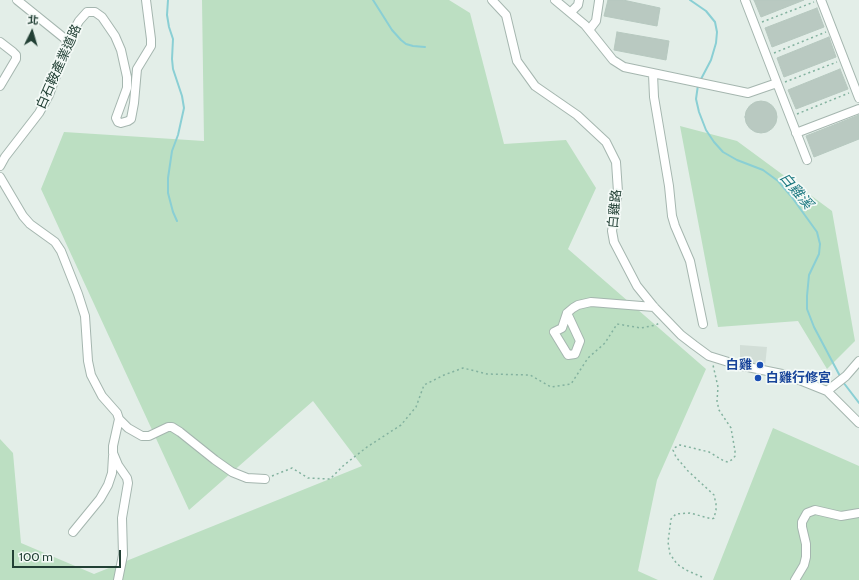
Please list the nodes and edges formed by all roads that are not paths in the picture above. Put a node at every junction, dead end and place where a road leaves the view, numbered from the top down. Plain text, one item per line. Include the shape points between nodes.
1 (18, 0) edge
2 (146, 0) edge
3 (492, 0) edge
4 (555, 0) edge
5 (579, 0) edge
6 (745, 0) edge
7 (820, 0) edge
8 (599, 1) dead end
9 (571, 12) junction
10 (589, 30) junction
11 (0, 42) edge
12 (69, 42) junction
13 (654, 74) junction
14 (777, 84) junction
15 (0, 86) edge
16 (857, 94) edge
17 (859, 109) edge
18 (796, 133) junction
19 (807, 160) dead end
20 (0, 166) edge
21 (0, 177) edge
22 (654, 307) junction
23 (567, 314) junction
24 (703, 324) dead end
25 (859, 361) edge
26 (827, 391) junction
27 (118, 419) junction
28 (859, 423) edge
29 (113, 453) junction
30 (265, 479) road end
31 (859, 513) edge
32 (73, 532) dead end
33 (118, 580) edge
34 (795, 580) edge

1 - 12 street
2 - 12 street, 白石鞍產業道路 via 151,46 137,69 133,111 128,121 121,123 116,120 127,92 127,77 121,50 102,17 92,11 83,16
3 - 22 street, 白雞路 via 506,15 517,61 535,86 577,115 606,142 616,162 618,192 612,231 614,242 637,286
4 - 9 street
5 - 9 street
6 - 14 street
7 - 16 street
8 - 10 street via 596,21
9 - 10 street
10 - 13 street via 613,60 630,69
11 - 15 street via 13,52 16,60
12 - 20 street, 白石鞍產業道路 via 49,95 39,113
13 - 14 street via 748,93
13 - 24 street via 654,97 672,216 690,261
14 - 18 street
17 - 18 street
18 - 19 street
21 - 27 street via 30,224 55,242 61,251 85,316 91,375 102,396 117,413
22 - 23 street via 591,302 578,305
22 - 26 street, 白雞路 via 709,356 787,375
23 - 23 street via 562,328 554,332 568,355 575,354 580,340
25 - 26 street via 846,376
26 - 28 street
27 - 29 street
27 - 30 street via 142,436 149,436 172,426 232,472 248,478
29 - 32 street via 112,473 108,485
29 - 33 street via 128,483 122,518 123,555
31 - 34 street via 841,516 815,510 807,513 802,522 806,557

